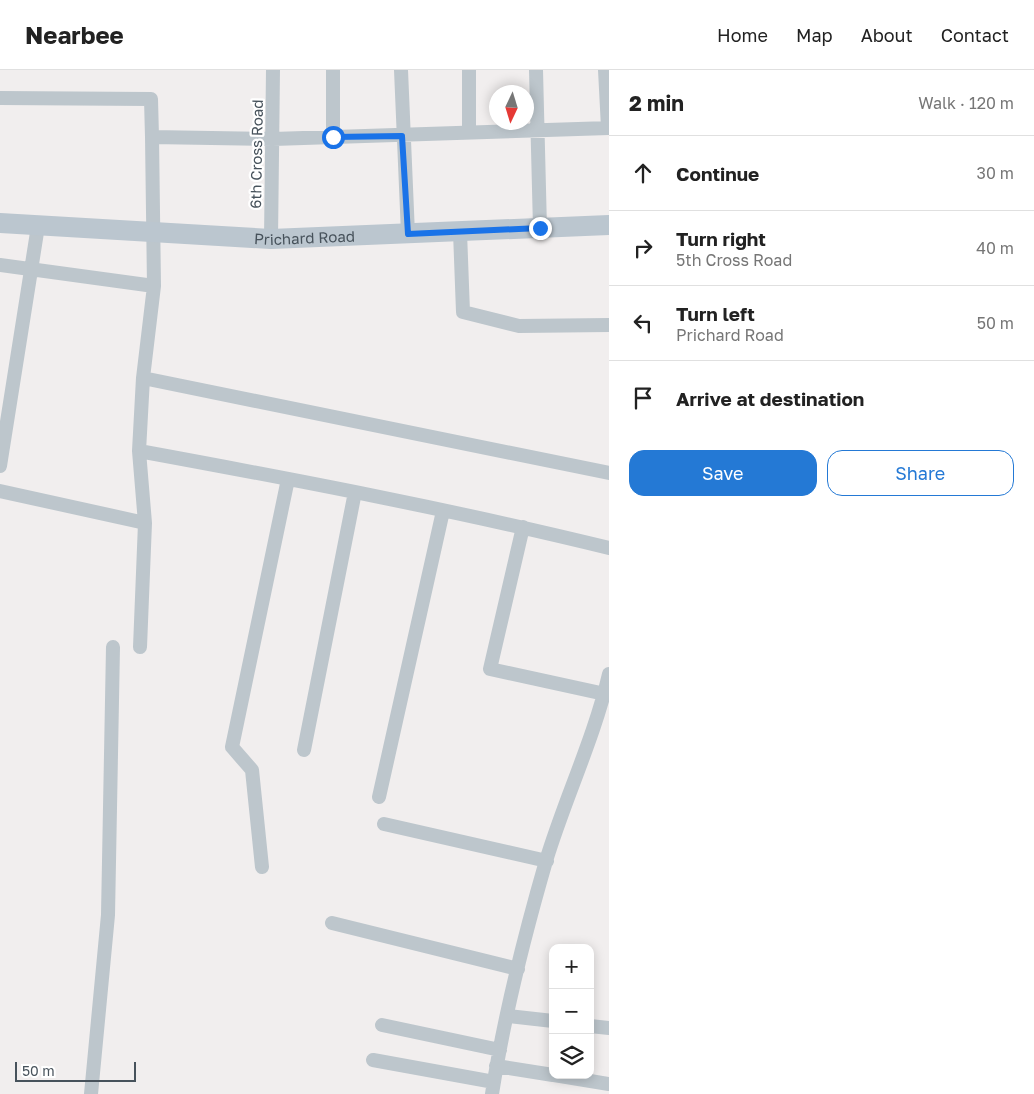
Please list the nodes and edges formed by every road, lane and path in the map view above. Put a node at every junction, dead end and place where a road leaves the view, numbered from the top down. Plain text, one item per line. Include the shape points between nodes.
1 (273, 70) edge
2 (333, 70) edge
3 (401, 70) edge
4 (468, 70) edge
5 (536, 70) edge
6 (605, 70) edge
7 (0, 98) edge
8 (608, 128) edge
9 (537, 130) junction
10 (469, 133) junction
11 (152, 136) junction
12 (402, 136) junction
13 (333, 137) junction
14 (273, 138) junction
15 (0, 223) edge
16 (38, 226) junction
17 (609, 226) edge
18 (540, 228) junction
19 (460, 232) junction
20 (154, 234) junction
21 (408, 234) junction
22 (271, 239) junction
23 (0, 265) edge
24 (31, 269) junction
25 (154, 286) junction
26 (609, 325) edge
27 (143, 378) junction
28 (139, 451) junction
29 (0, 466) edge
30 (609, 473) edge
31 (288, 478) junction
32 (0, 490) edge
33 (355, 492) junction
34 (443, 511) junction
35 (145, 523) junction
36 (523, 527) junction
37 (609, 548) edge
38 (113, 647) dead end
39 (140, 647) dead end
40 (609, 674) edge
41 (607, 695) edge
42 (304, 750) dead end
43 (379, 797) dead end
44 (384, 824) dead end
45 (546, 861) junction
46 (262, 867) dead end
47 (332, 923) dead end
48 (518, 969) junction
49 (508, 1016) junction
50 (549, 1021) edge
51 (382, 1025) dead end
52 (594, 1026) edge
53 (609, 1028) edge
54 (500, 1050) junction
55 (373, 1060) dead end
56 (496, 1066) junction
57 (549, 1074) edge
58 (578, 1079) edge
59 (609, 1084) edge
60 (493, 1088) edge
61 (91, 1094) edge

1 - 14 street, 6th Cross Road
2 - 13 street
3 - 12 street
4 - 10 street
5 - 9 street
6 - 8 street
7 - 11 street via 151,99
8 - 9 street
9 - 10 street
9 - 18 street
10 - 12 street
11 - 14 street
11 - 20 street
12 - 13 street
12 - 21 street
13 - 14 street
14 - 22 street, 6th Cross Road
15 - 16 street, Prichard Road
16 - 20 street, Prichard Road
16 - 24 street
17 - 18 street, Prichard Road
18 - 19 street, Prichard Road
19 - 21 street, Prichard Road
19 - 26 street via 463,312 519,326
20 - 22 street, Prichard Road
20 - 25 street
21 - 22 street, Prichard Road
23 - 24 street
24 - 25 street
24 - 29 street
25 - 27 street
27 - 28 street
27 - 30 street
28 - 31 street
28 - 35 street
31 - 33 street
31 - 46 street via 232,748 252,770
32 - 35 street
33 - 34 street
33 - 42 street
34 - 36 street
34 - 43 street
35 - 39 street
36 - 37 street
36 - 41 street via 490,669
38 - 61 street via 108,916
40 - 41 street
41 - 45 street
44 - 45 street
45 - 48 street
47 - 48 street
48 - 49 street
49 - 50 street
49 - 54 street
51 - 54 street
52 - 53 street
54 - 56 street
55 - 60 street
56 - 57 street
56 - 60 street
58 - 59 street

